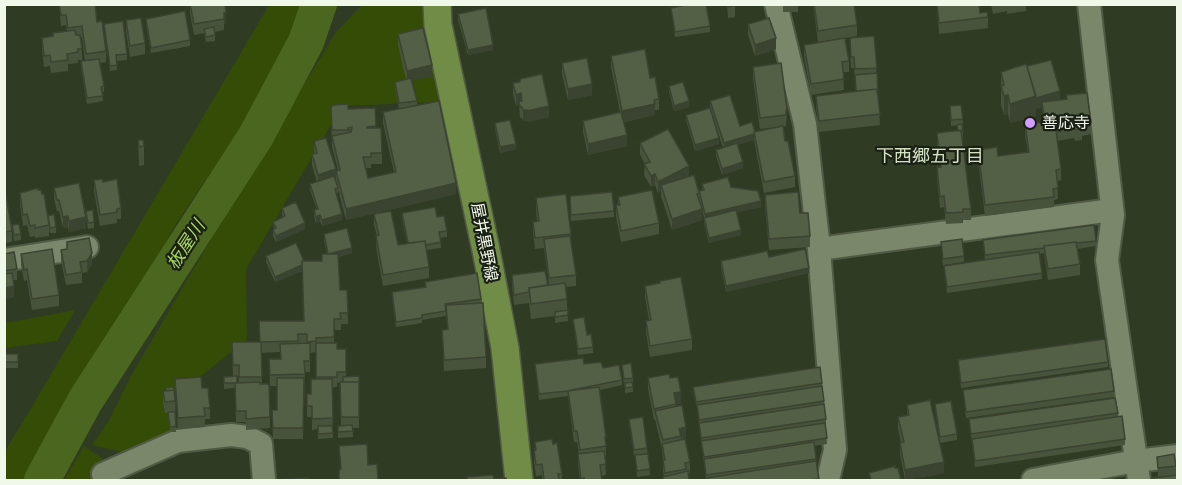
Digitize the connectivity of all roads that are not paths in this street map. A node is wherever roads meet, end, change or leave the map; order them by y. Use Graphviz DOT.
graph roads {
  1 [pos="437,4"];
  2 [pos="776,4"];
  3 [pos="1089,4"];
  4 [pos="1112,210"];
  5 [pos="87,247"];
  6 [pos="819,249"];
  7 [pos="4,260"];
  8 [pos="1178,456"];
  9 [pos="1138,471"];
  10 [pos="104,474"];
  11 [pos="264,480"];
  12 [pos="519,480"];
  13 [pos="828,480"];
  14 [pos="1033,480"];
  1 -- 12 [label="main road, 屋井黒野線"];
  2 -- 6 [label="street"];
  3 -- 4 [label="street"];
  4 -- 6 [label="street"];
  4 -- 9 [label="street"];
  5 -- 7 [label="street"];
  6 -- 13 [label="street"];
  8 -- 9 [label="street"];
  9 -- 14 [label="street"];
  10 -- 11 [label="street"];
}
